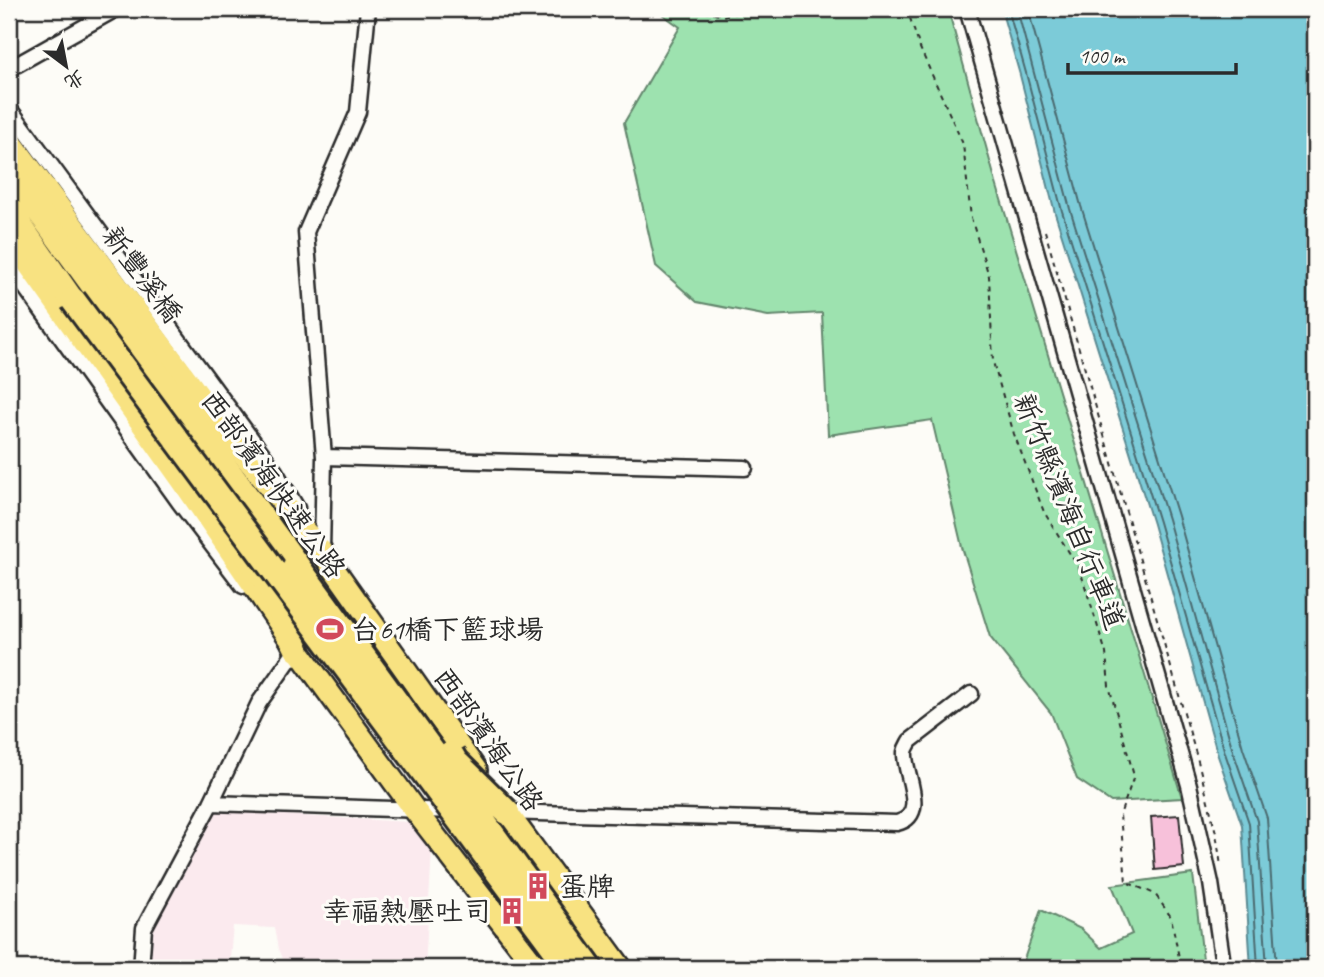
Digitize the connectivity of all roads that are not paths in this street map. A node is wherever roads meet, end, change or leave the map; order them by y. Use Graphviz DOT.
graph roads {
  1 [pos="116,9"];
  2 [pos="368,9"];
  3 [pos="967,9"];
  4 [pos="9,69"];
  5 [pos="9,108"];
  6 [pos="9,139"];
  7 [pos="9,170"];
  8 [pos="9,210"];
  9 [pos="9,237"];
  10 [pos="9,265"];
  11 [pos="73,300"];
  12 [pos="234,443"];
  13 [pos="324,457"];
  14 [pos="745,468"];
  15 [pos="322,552"];
  16 [pos="296,564"];
  17 [pos="297,649"];
  18 [pos="971,694"];
  19 [pos="211,803"];
  20 [pos="414,809"];
  21 [pos="507,812"];
  22 [pos="535,966"];
  23 [pos="141,968"];
  24 [pos="569,968"];
  25 [pos="590,968"];
  26 [pos="621,968"];
  27 [pos="1221,968"];
  1 -- 4 [label="street"];
  2 -- 13 [label="street"];
  3 -- 27 [label="street"];
  5 -- 15 [label="street"];
  6 -- 12 [label="main road, 新豐溪橋"];
  7 -- 16 [label="highway, 西部濱海快速公路"];
  8 -- 11 [label="highway, 西部濱海快速公路"];
  9 -- 17 [label="main road"];
  10 -- 17 [label="street"];
  11 -- 17 [label="highway, bridge"];
  11 -- 24 [label="highway, 西部濱海快速公路, bridge"];
  12 -- 15 [label="main road, 西部濱海公路"];
  13 -- 14 [label="street"];
  13 -- 15 [label="street"];
  15 -- 21 [label="main road, 西部濱海公路"];
  16 -- 21 [label="highway, bridge"];
  16 -- 25 [label="highway, 西部濱海快速公路, bridge"];
  17 -- 19 [label="street"];
  17 -- 20 [label="main road"];
  18 -- 21 [label="street"];
  19 -- 20 [label="street"];
  19 -- 23 [label="street"];
  20 -- 21 [label="street"];
  20 -- 22 [label="main road"];
  21 -- 26 [label="main road, 西部濱海公路"];
}
